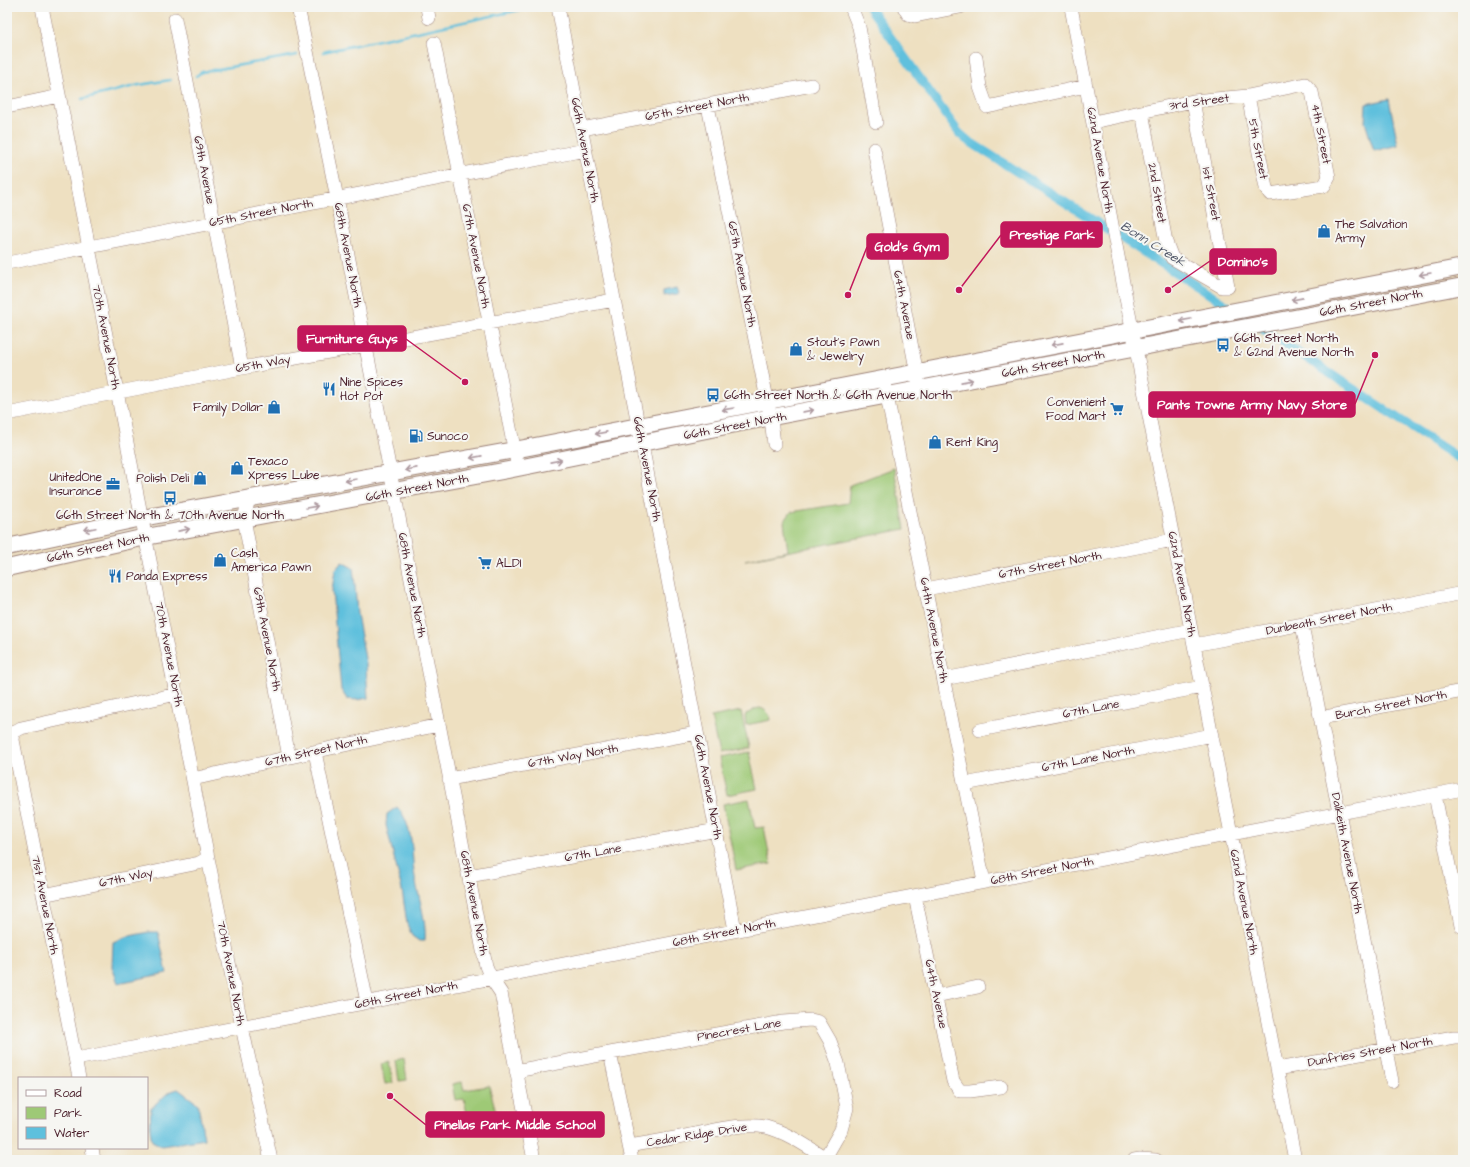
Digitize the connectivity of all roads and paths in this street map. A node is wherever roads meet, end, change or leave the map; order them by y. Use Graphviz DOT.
graph roads {
  1 [pos="42,7"];
  2 [pos="298,7"];
  3 [pos="851,7"];
  4 [pos="904,7"];
  5 [pos="960,7"];
  6 [pos="1071,7"];
  7 [pos="562,8"];
  8 [pos="176,19"];
  9 [pos="434,43"];
  10 [pos="976,58"];
  11 [pos="1305,84"];
  12 [pos="812,85"];
  13 [pos="1086,86"];
  14 [pos="59,96"];
  15 [pos="1248,96"];
  16 [pos="1193,101"];
  17 [pos="708,106"];
  18 [pos="7,107"];
  19 [pos="1142,112"];
  20 [pos="876,122"];
  21 [pos="1093,122"];
  22 [pos="582,129"];
  23 [pos="874,149"];
  24 [pos="585,150"];
  25 [pos="460,174"];
  26 [pos="1324,186"];
  27 [pos="337,198"];
  28 [pos="214,223"];
  29 [pos="89,247"];
  30 [pos="7,263"];
  31 [pos="1463,267"];
  32 [pos="1463,286"];
  33 [pos="1228,287"];
  34 [pos="614,300"];
  35 [pos="489,322"];
  36 [pos="1132,330"];
  37 [pos="365,346"];
  38 [pos="1136,348"];
  39 [pos="242,368"];
  40 [pos="916,372"];
  41 [pos="883,378"];
  42 [pos="920,390"];
  43 [pos="117,392"];
  44 [pos="887,396"];
  45 [pos="767,402"];
  46 [pos="7,414"];
  47 [pos="770,419"];
  48 [pos="638,425"];
  49 [pos="643,444"];
  50 [pos="774,444"];
  51 [pos="514,450"];
  52 [pos="518,468"];
  53 [pos="390,473"];
  54 [pos="394,492"];
  55 [pos="249,498"];
  56 [pos="142,518"];
  57 [pos="244,519"];
  58 [pos="146,537"];
  59 [pos="1173,540"];
  60 [pos="7,547"];
  61 [pos="7,568"];
  62 [pos="926,590"];
  63 [pos="1463,593"];
  64 [pos="1302,625"];
  65 [pos="1191,630"];
  66 [pos="1194,645"];
  67 [pos="944,679"];
  68 [pos="1202,687"];
  69 [pos="1463,691"];
  70 [pos="177,694"];
  71 [pos="1320,718"];
  72 [pos="439,725"];
  73 [pos="980,730"];
  74 [pos="697,733"];
  75 [pos="1212,735"];
  76 [pos="315,752"];
  77 [pos="289,757"];
  78 [pos="193,779"];
  79 [pos="449,779"];
  80 [pos="965,784"];
  81 [pos="1463,789"];
  82 [pos="1435,795"];
  83 [pos="1339,814"];
  84 [pos="717,830"];
  85 [pos="1231,834"];
  86 [pos="208,858"];
  87 [pos="468,876"];
  88 [pos="984,882"];
  89 [pos="43,896"];
  90 [pos="915,896"];
  91 [pos="1461,926"];
  92 [pos="735,930"];
  93 [pos="491,978"];
  94 [pos="978,987"];
  95 [pos="936,996"];
  96 [pos="367,1002"];
  97 [pos="242,1027"];
  98 [pos="1463,1037"];
  99 [pos="1386,1049"];
  100 [pos="610,1053"];
  101 [pos="76,1059"];
  102 [pos="1277,1069"];
  103 [pos="516,1071"];
  104 [pos="79,1077"];
  105 [pos="1392,1081"];
  106 [pos="1001,1088"];
  107 [pos="629,1146"];
  108 [pos="92,1149"];
  109 [pos="827,1159"];
  110 [pos="94,1160"];
  111 [pos="271,1160"];
  112 [pos="534,1160"];
  113 [pos="632,1160"];
  114 [pos="1134,1160"];
  115 [pos="1156,1160"];
  116 [pos="1295,1160"];
  1 -- 14 [label="street, 70th Avenue North"];
  2 -- 27 [label="street, 68th Avenue North"];
  3 -- 20 [label="street"];
  4 -- 5 [label="street"];
  6 -- 13 [label="street, 62nd Avenue North"];
  7 -- 22 [label="street, 66th Avenue North"];
  8 -- 28 [label="street, 69th Avenue"];
  9 -- 25 [label="street, 67th Avenue North"];
  10 -- 13 [label="street"];
  11 -- 15 [label="street, 3rd Street"];
  11 -- 26 [label="street, 4th Street"];
  12 -- 17 [label="street, 65th Street North"];
  13 -- 21 [label="street, 62nd Avenue North"];
  14 -- 18 [label="street"];
  14 -- 29 [label="street, 70th Avenue North"];
  15 -- 16 [label="street, 3rd Street"];
  15 -- 26 [label="street, 5th Street"];
  16 -- 19 [label="street, 3rd Street"];
  16 -- 33 [label="street, 1st Street"];
  17 -- 22 [label="street, 65th Street North"];
  17 -- 45 [label="street, 65th Avenue North"];
  19 -- 21 [label="street, 3rd Street"];
  19 -- 33 [label="street, 2nd Street"];
  21 -- 36 [label="street, 62nd Avenue North"];
  22 -- 24 [label="street, 66th Avenue North"];
  23 -- 40 [label="street, 64th Avenue"];
  24 -- 25 [label="street, 65th Street North"];
  24 -- 34 [label="street, 66th Avenue North"];
  25 -- 27 [label="street, 65th Street North"];
  25 -- 35 [label="street, 67th Avenue North"];
  27 -- 28 [label="street, 65th Street North"];
  27 -- 37 [label="street, 68th Avenue North"];
  28 -- 29 [label="street, 65th Street North"];
  28 -- 39 [label="street, 69th Avenue"];
  29 -- 30 [label="street, 65th Street North"];
  29 -- 43 [label="street, 70th Avenue North"];
  31 -- 36 [label="main road, 66th Street North, one-way"];
  32 -- 38 [label="main road, 66th Street North"];
  34 -- 35 [label="street, 65th Way"];
  34 -- 48 [label="street, 66th Avenue North"];
  35 -- 37 [label="street, 65th Way"];
  35 -- 51 [label="street, 67th Avenue North"];
  36 -- 38 [label="street, 62nd Avenue North"];
  36 -- 40 [label="main road, 66th Street North, one-way"];
  37 -- 39 [label="street, 65th Way"];
  37 -- 53 [label="street, 68th Avenue North"];
  42 -- 38 [label="main road, 66th Street North, one-way"];
  38 -- 59 [label="street, 62nd Avenue North"];
  39 -- 43 [label="street, 65th Way"];
  40 -- 41 [label="main road, 66th Street North"];
  40 -- 42 [label="street, 64th Avenue"];
  41 -- 44 [label="street, 64th Avenue North"];
  41 -- 45 [label="main road, 66th Street North"];
  42 -- 44 [label="main road, 66th Street North"];
  43 -- 46 [label="street, 65th Way"];
  43 -- 56 [label="street, 70th Avenue North"];
  47 -- 44 [label="main road, 66th Street North, one-way"];
  44 -- 62 [label="street, 64th Avenue North"];
  45 -- 47 [label="street, 65th Avenue North"];
  45 -- 48 [label="main road, 66th Street North, one-way"];
  47 -- 49 [label="main road, 66th Street North"];
  47 -- 50 [label="street, 65th Avenue North"];
  48 -- 49 [label="street, 66th Avenue North"];
  48 -- 51 [label="main road, 66th Street North, one-way"];
  52 -- 49 [label="main road, 66th Street North, one-way"];
  49 -- 74 [label="street, 66th Avenue North"];
  51 -- 52 [label="street, 67th Avenue North"];
  51 -- 53 [label="main road, 66th Street North, one-way"];
  52 -- 54 [label="main road, 66th Street North"];
  53 -- 54 [label="street, 68th Avenue North"];
  53 -- 55 [label="main road, 66th Street North, one-way"];
  57 -- 54 [label="main road, 66th Street North, one-way"];
  54 -- 72 [label="street, 68th Avenue North"];
  55 -- 56 [label="main road, 66th Street North"];
  55 -- 57 [label="street, 69th Avenue North"];
  56 -- 58 [label="street, 70th Avenue North"];
  56 -- 60 [label="main road, 66th Street North, one-way"];
  58 -- 57 [label="main road, 66th Street North, one-way"];
  57 -- 77 [label="street, 69th Avenue North"];
  58 -- 61 [label="main road, 66th Street North"];
  58 -- 70 [label="street, 70th Avenue North"];
  59 -- 62 [label="street, 67th Street North"];
  59 -- 65 [label="street, 62nd Avenue North"];
  62 -- 67 [label="street, 64th Avenue North"];
  63 -- 64 [label="street, Dunbeath Street North"];
  64 -- 66 [label="street, Dunbeath Street North"];
  64 -- 71 [label="street, Dalkeith Avenue North"];
  65 -- 66 [label="street, 62nd Avenue North"];
  65 -- 67 [label="street"];
  66 -- 68 [label="street, 62nd Avenue North"];
  67 -- 80 [label="street, 64th Avenue North"];
  68 -- 73 [label="street, 67th Lane"];
  68 -- 75 [label="street, 62nd Avenue North"];
  69 -- 71 [label="street, Burch Street North"];
  70 -- 78 [label="street, 70th Avenue North"];
  70 -- 89 [label="street, 71st Avenue North"];
  71 -- 83 [label="street, Dalkeith Avenue North"];
  72 -- 76 [label="street, 67th Street North"];
  72 -- 79 [label="street, 68th Avenue North"];
  74 -- 79 [label="street, 67th Way North"];
  74 -- 84 [label="street, 66th Avenue North"];
  75 -- 80 [label="street, 67th Lane North"];
  75 -- 85 [label="street, 62nd Avenue North"];
  76 -- 77 [label="street, 67th Street North"];
  76 -- 96 [label="street"];
  77 -- 78 [label="street, 67th Street North"];
  78 -- 86 [label="street, 70th Avenue North"];
  79 -- 87 [label="street, 68th Avenue North"];
  80 -- 88 [label="street, 64th Avenue North"];
  81 -- 82 [label="street, 68th Street North"];
  82 -- 83 [label="street, 68th Street North"];
  82 -- 91 [label="street"];
  83 -- 85 [label="street, 68th Street North"];
  83 -- 99 [label="street, Dalkeith Avenue North"];
  84 -- 87 [label="street, 67th Lane"];
  84 -- 92 [label="street, 66th Avenue North"];
  85 -- 88 [label="street, 68th Street North"];
  85 -- 102 [label="street, 62nd Avenue North"];
  86 -- 89 [label="street, 67th Way"];
  86 -- 97 [label="street, 70th Avenue North"];
  87 -- 93 [label="street, 68th Avenue North"];
  88 -- 90 [label="street, 68th Street North"];
  89 -- 101 [label="street, 71st Avenue North"];
  90 -- 92 [label="street, 68th Street North"];
  90 -- 95 [label="street, 64th Avenue"];
  92 -- 93 [label="street, 68th Street North"];
  93 -- 96 [label="street, 68th Street North"];
  93 -- 103 [label="street, 68th Avenue North"];
  94 -- 95 [label="street"];
  95 -- 106 [label="street, 64th Avenue"];
  96 -- 97 [label="street, 68th Street North"];
  97 -- 101 [label="street, 68th Street North"];
  97 -- 111 [label="street, 70th Avenue North"];
  98 -- 99 [label="street, Dunfries Street North"];
  99 -- 102 [label="street, Dunfries Street North"];
  99 -- 105 [label="street, Dalkeith Avenue North"];
  100 -- 103 [label="street, Pinecrest Lane"];
  100 -- 107 [label="street"];
  100 -- 109 [label="street, Pinecrest Lane"];
  101 -- 104 [label="street, 71st Avenue North"];
  102 -- 116 [label="street, 62nd Avenue North"];
  103 -- 112 [label="street, 68th Avenue North"];
  107 -- 109 [label="street, Cedar Ridge Drive"];
  107 -- 113 [label="street"];
  108 -- 110 [label="street"];
  114 -- 115 [label="street"];
}
